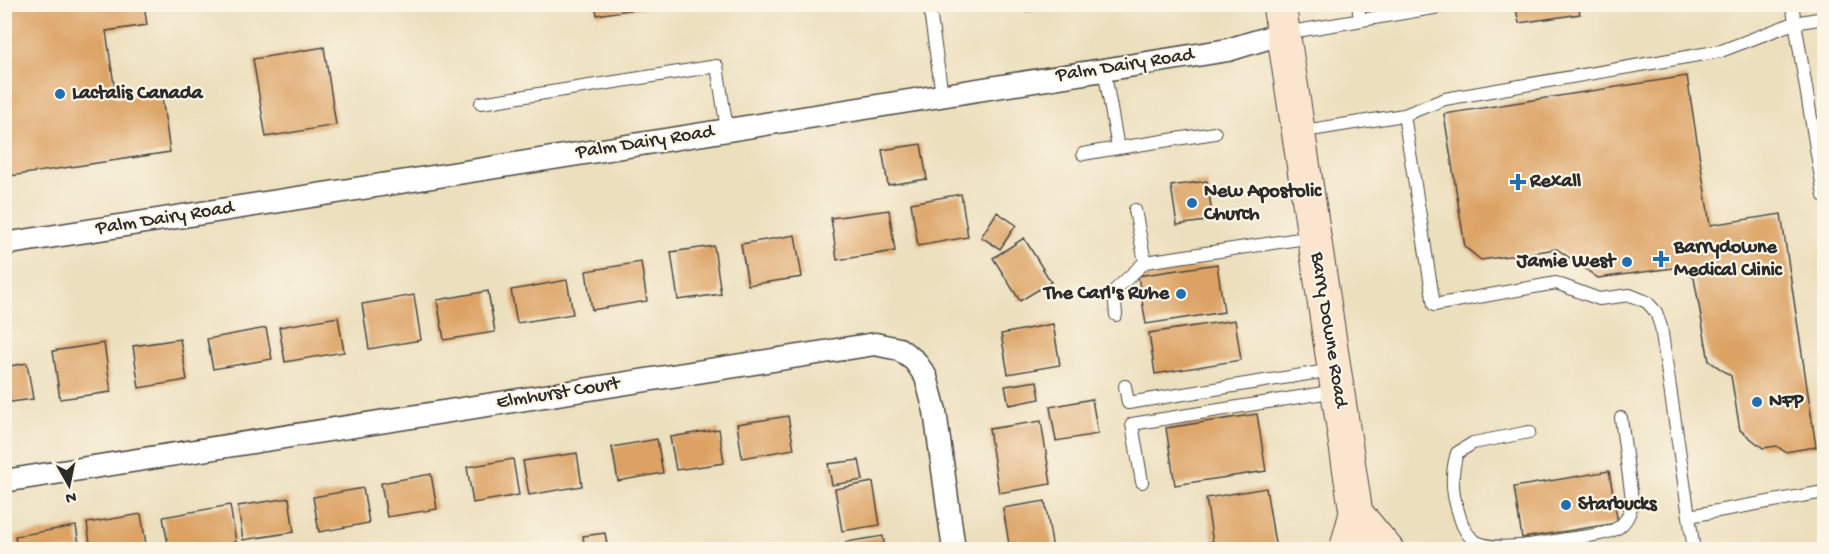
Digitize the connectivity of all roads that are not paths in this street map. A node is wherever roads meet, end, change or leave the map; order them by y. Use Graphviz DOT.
graph roads {
  1 [pos="929,4"];
  2 [pos="1358,4"];
  3 [pos="1457,4"];
  4 [pos="1792,4"];
  5 [pos="1824,18"];
  6 [pos="1282,19"];
  7 [pos="1360,20"];
  8 [pos="1794,23"];
  9 [pos="1104,69"];
  10 [pos="942,94"];
  11 [pos="480,103"];
  12 [pos="1404,115"];
  13 [pos="727,129"];
  14 [pos="1298,132"];
  15 [pos="1215,133"];
  16 [pos="1118,148"];
  17 [pos="1083,154"];
  18 [pos="1824,196"];
  19 [pos="1135,210"];
  20 [pos="1314,237"];
  21 [pos="4,244"];
  22 [pos="1145,262"];
  23 [pos="1116,315"];
  24 [pos="1336,380"];
  25 [pos="1125,386"];
  26 [pos="1621,418"];
  27 [pos="1529,432"];
  28 [pos="4,481"];
  29 [pos="1142,482"];
  30 [pos="1824,492"];
  31 [pos="1356,513"];
  32 [pos="1689,516"];
  33 [pos="954,549"];
  34 [pos="1346,549"];
  35 [pos="1387,549"];
  36 [pos="1694,549"];
  1 -- 10 [label="lane"];
  2 -- 7 [label="lane"];
  3 -- 7 [label="lane"];
  4 -- 8 [label="lane"];
  5 -- 8 [label="lane"];
  6 -- 7 [label="lane"];
  6 -- 9 [label="street, Palm Dairy Road"];
  6 -- 14 [label="main road, Barry Downe Road"];
  8 -- 12 [label="lane"];
  8 -- 18 [label="lane"];
  9 -- 10 [label="street, Palm Dairy Road"];
  9 -- 16 [label="lane"];
  10 -- 13 [label="street, Palm Dairy Road"];
  11 -- 13 [label="lane"];
  12 -- 14 [label="lane"];
  12 -- 32 [label="lane"];
  13 -- 21 [label="street, Palm Dairy Road"];
  14 -- 20 [label="main road, Barry Downe Road"];
  15 -- 16 [label="lane"];
  16 -- 17 [label="lane"];
  19 -- 22 [label="lane"];
  20 -- 22 [label="lane"];
  20 -- 24 [label="main road, Barry Downe Road"];
  22 -- 23 [label="lane"];
  24 -- 25 [label="lane"];
  24 -- 29 [label="lane"];
  24 -- 31 [label="main road, Barry Downe Road"];
  26 -- 27 [label="lane"];
  28 -- 33 [label="street, Elmhurst Court"];
  30 -- 32 [label="lane"];
  31 -- 34 [label="main road, Barry Downe Road"];
  31 -- 35 [label="main road"];
  32 -- 36 [label="lane"];
}
